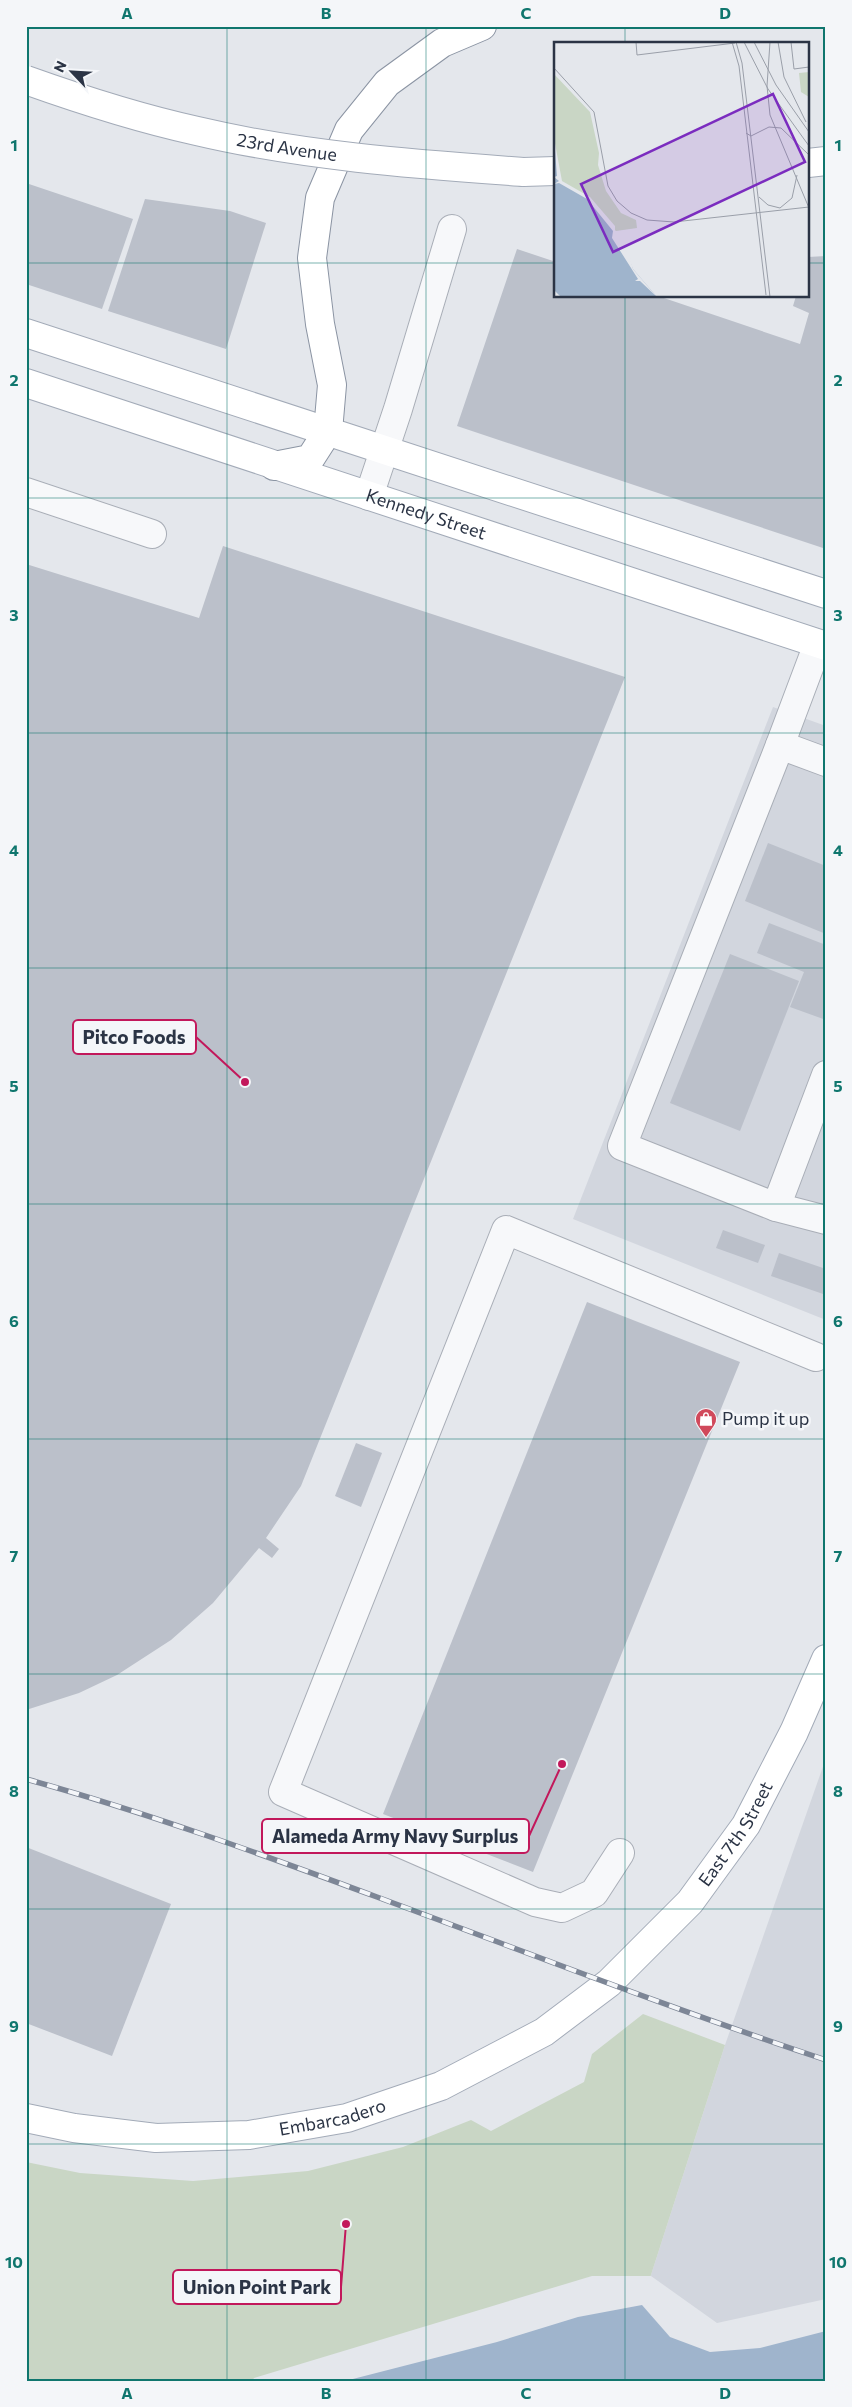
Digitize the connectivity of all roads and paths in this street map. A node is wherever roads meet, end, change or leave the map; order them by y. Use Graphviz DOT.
graph roads {
  1 [pos="482,26"];
  2 [pos="26,80"];
  3 [pos="826,161"];
  4 [pos="810,163"];
  5 [pos="554,171"];
  6 [pos="452,229"];
  7 [pos="26,333"];
  8 [pos="26,383"];
  9 [pos="328,431"];
  10 [pos="384,449"];
  11 [pos="274,466"];
  12 [pos="26,492"];
  13 [pos="369,496"];
  14 [pos="152,534"];
  15 [pos="826,594"];
  16 [pos="822,645"];
  17 [pos="780,745"];
  18 [pos="826,762"];
  19 [pos="826,1075"];
  20 [pos="776,1207"];
  21 [pos="826,1220"];
  22 [pos="816,1357"];
  23 [pos="826,1659"];
  24 [pos="620,1853"];
  25 [pos="609,1983"];
  26 [pos="26,2118"];
  1 -- 9 [label="main road"];
  2 -- 5 [label="main road, 23rd Avenue, bridge"];
  3 -- 4 [label="main road"];
  6 -- 10 [label="lane"];
  7 -- 9 [label="main road"];
  8 -- 11 [label="main road, Kennedy Street"];
  9 -- 10 [label="main road"];
  9 -- 11 [label="main road"];
  10 -- 13 [label="lane"];
  10 -- 15 [label="main road"];
  11 -- 13 [label="main road, Kennedy Street"];
  12 -- 14 [label="lane"];
  13 -- 16 [label="main road, Kennedy Street"];
  16 -- 17 [label="lane"];
  17 -- 18 [label="lane"];
  17 -- 20 [label="lane"];
  19 -- 20 [label="lane"];
  20 -- 21 [label="lane"];
  22 -- 24 [label="lane"];
  23 -- 25 [label="main road, East 7th Street"];
  25 -- 26 [label="main road, Embarcadero"];
}
